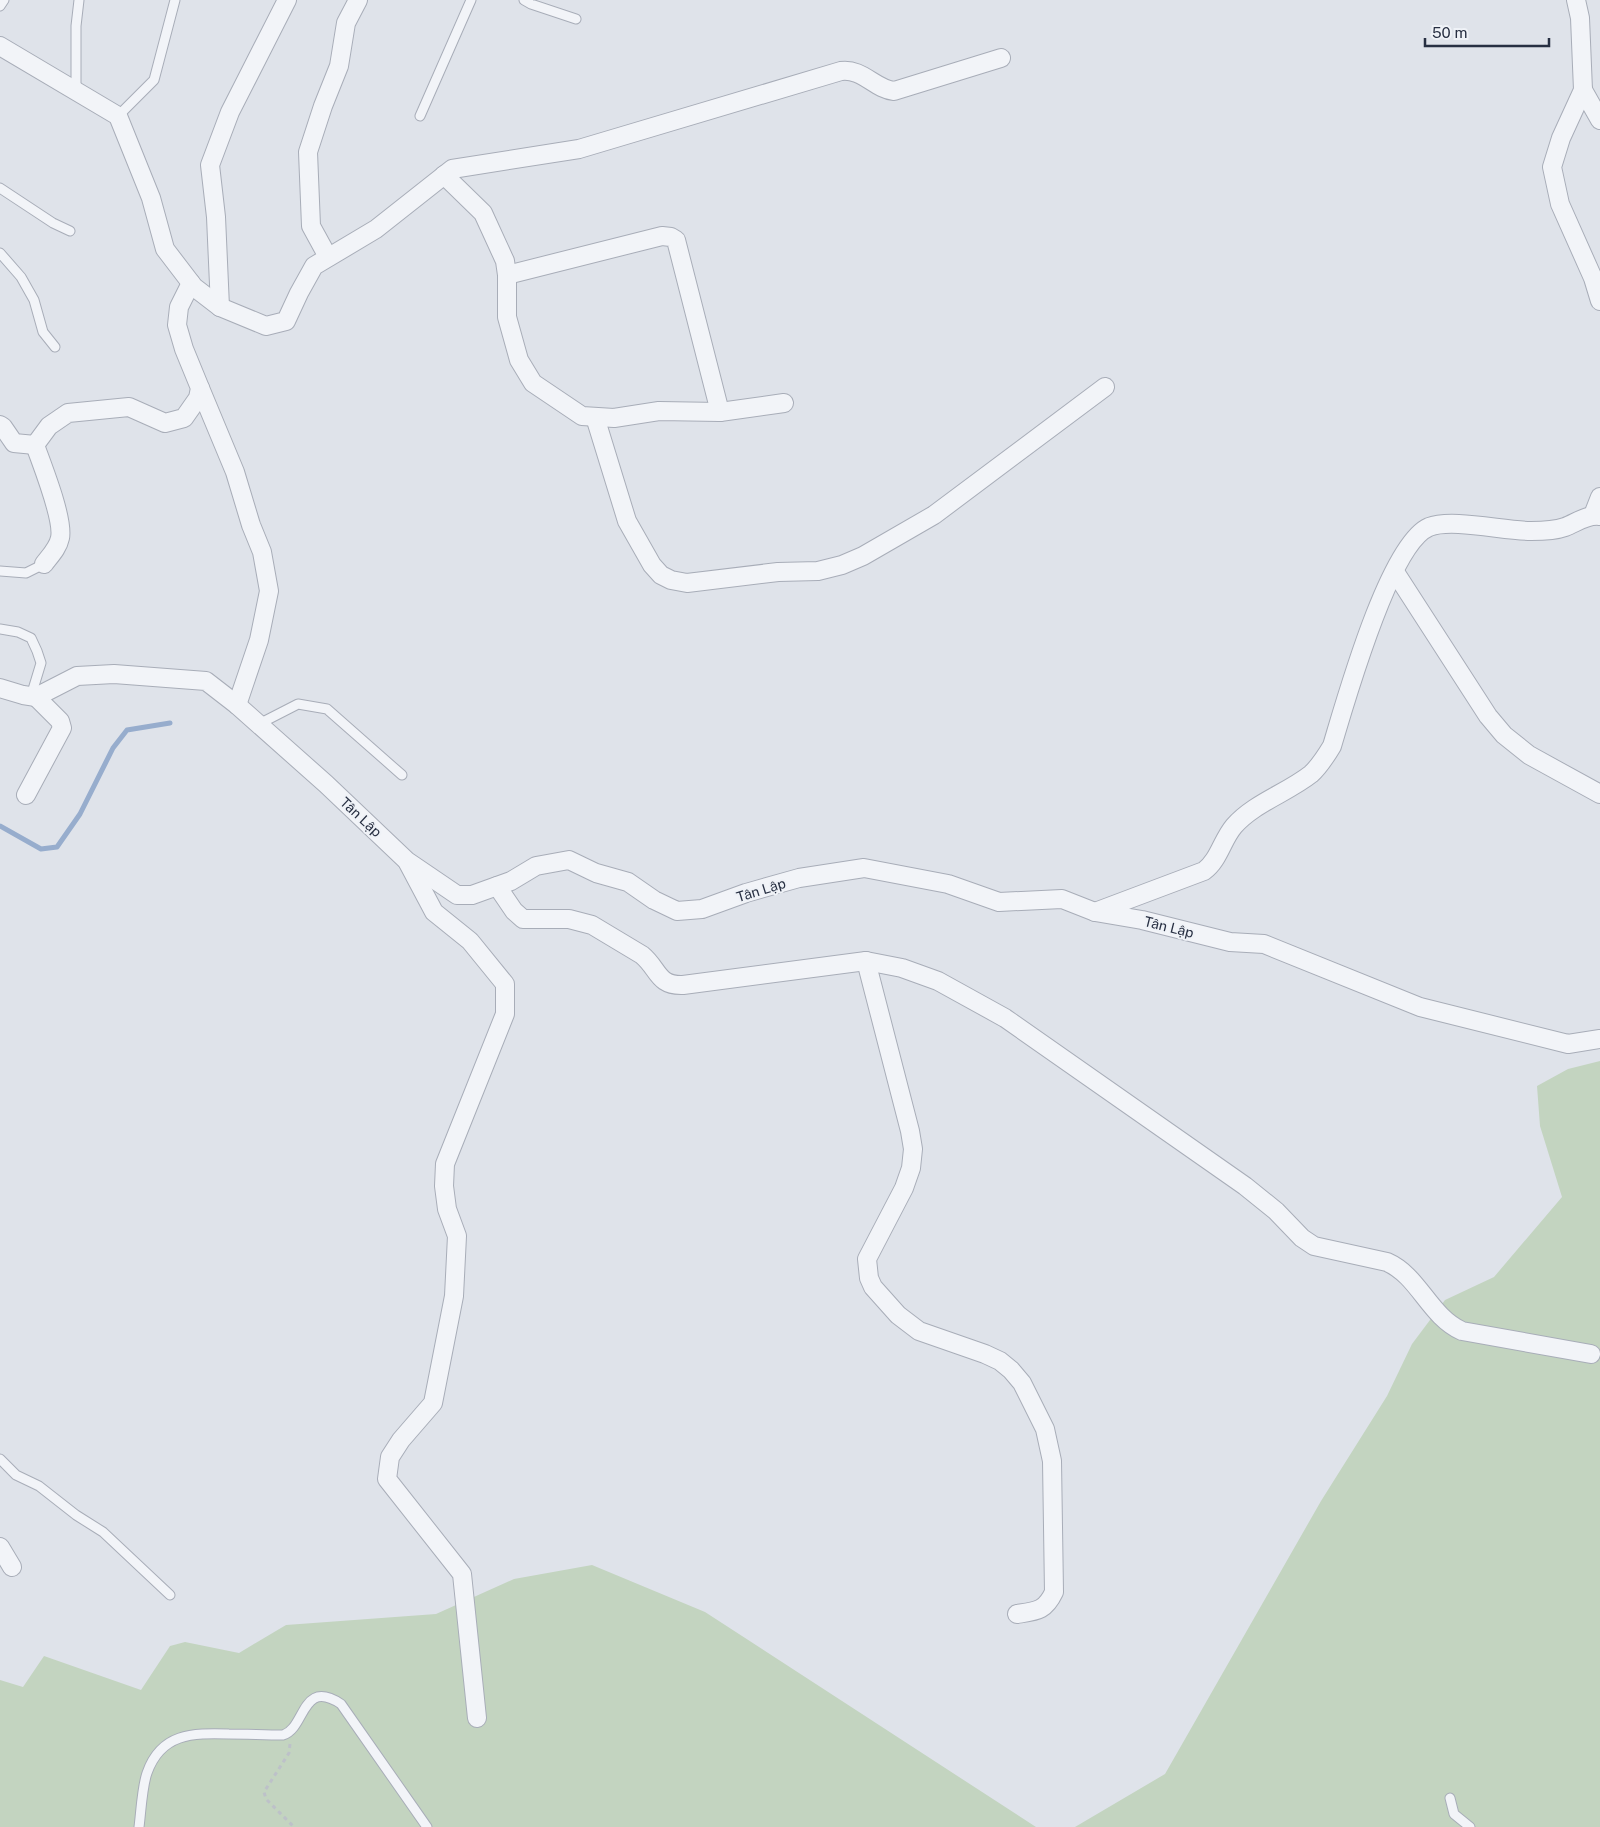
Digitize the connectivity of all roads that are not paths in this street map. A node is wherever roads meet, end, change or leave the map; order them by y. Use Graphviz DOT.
graph roads {
  1 [pos="4,0"];
  2 [pos="79,0"];
  3 [pos="175,0"];
  4 [pos="287,0"];
  5 [pos="358,0"];
  6 [pos="470,0"];
  7 [pos="524,0"];
  8 [pos="1576,0"];
  9 [pos="0,6"];
  10 [pos="576,19"];
  11 [pos="0,46"];
  12 [pos="1001,58"];
  13 [pos="76,89"];
  14 [pos="1582,90"];
  15 [pos="118,116"];
  16 [pos="420,116"];
  17 [pos="1600,120"];
  18 [pos="444,175"];
  19 [pos="0,188"];
  20 [pos="70,231"];
  21 [pos="0,253"];
  22 [pos="328,257"];
  23 [pos="507,275"];
  24 [pos="191,283"];
  25 [pos="1600,301"];
  26 [pos="220,307"];
  27 [pos="55,347"];
  28 [pos="1105,387"];
  29 [pos="200,388"];
  30 [pos="784,403"];
  31 [pos="720,412"];
  32 [pos="595,417"];
  33 [pos="0,425"];
  34 [pos="36,445"];
  35 [pos="1600,497"];
  36 [pos="1596,515"];
  37 [pos="44,564"];
  38 [pos="0,571"];
  39 [pos="1394,572"];
  40 [pos="0,629"];
  41 [pos="0,688"];
  42 [pos="33,697"];
  43 [pos="237,705"];
  44 [pos="259,724"];
  45 [pos="402,775"];
  46 [pos="1600,794"];
  47 [pos="26,795"];
  48 [pos="407,861"];
  49 [pos="497,886"];
  50 [pos="1095,912"];
  51 [pos="866,961"];
  52 [pos="1600,1040"];
  53 [pos="1591,1354"];
  54 [pos="0,1459"];
  55 [pos="0,1547"];
  56 [pos="12,1567"];
  57 [pos="170,1594"];
  58 [pos="1017,1614"];
  59 [pos="477,1718"];
  60 [pos="1450,1798"];
  61 [pos="139,1827"];
  62 [pos="427,1827"];
  63 [pos="1470,1827"];
  1 -- 9 [label="lane"];
  2 -- 13 [label="lane"];
  3 -- 15 [label="lane"];
  4 -- 26 [label="street"];
  5 -- 22 [label="street"];
  6 -- 16 [label="lane"];
  7 -- 10 [label="lane"];
  8 -- 14 [label="street"];
  11 -- 13 [label="street"];
  12 -- 18 [label="street"];
  13 -- 15 [label="street"];
  14 -- 17 [label="street"];
  14 -- 25 [label="street"];
  15 -- 24 [label="street"];
  18 -- 22 [label="street"];
  18 -- 23 [label="street"];
  19 -- 20 [label="lane"];
  21 -- 27 [label="lane"];
  22 -- 26 [label="street"];
  23 -- 31 [label="street"];
  23 -- 32 [label="street"];
  24 -- 26 [label="street"];
  24 -- 29 [label="street"];
  28 -- 32 [label="street"];
  29 -- 34 [label="street"];
  29 -- 43 [label="street"];
  30 -- 31 [label="street"];
  31 -- 32 [label="street"];
  33 -- 34 [label="street"];
  34 -- 37 [label="street"];
  35 -- 36 [label="street"];
  36 -- 39 [label="street"];
  37 -- 38 [label="lane"];
  39 -- 46 [label="street"];
  39 -- 50 [label="street"];
  40 -- 42 [label="lane"];
  41 -- 42 [label="street"];
  42 -- 43 [label="street, Tân Lập"];
  42 -- 47 [label="street"];
  43 -- 44 [label="street, Tân Lập"];
  44 -- 45 [label="lane"];
  44 -- 48 [label="street, Tân Lập"];
  48 -- 49 [label="street, Tân Lập"];
  48 -- 59 [label="street"];
  49 -- 50 [label="street, Tân Lập"];
  49 -- 51 [label="street"];
  50 -- 52 [label="street, Tân Lập"];
  51 -- 53 [label="street"];
  51 -- 58 [label="street"];
  54 -- 57 [label="lane"];
  55 -- 56 [label="street"];
  60 -- 63 [label="lane"];
  61 -- 62 [label="lane"];
}
